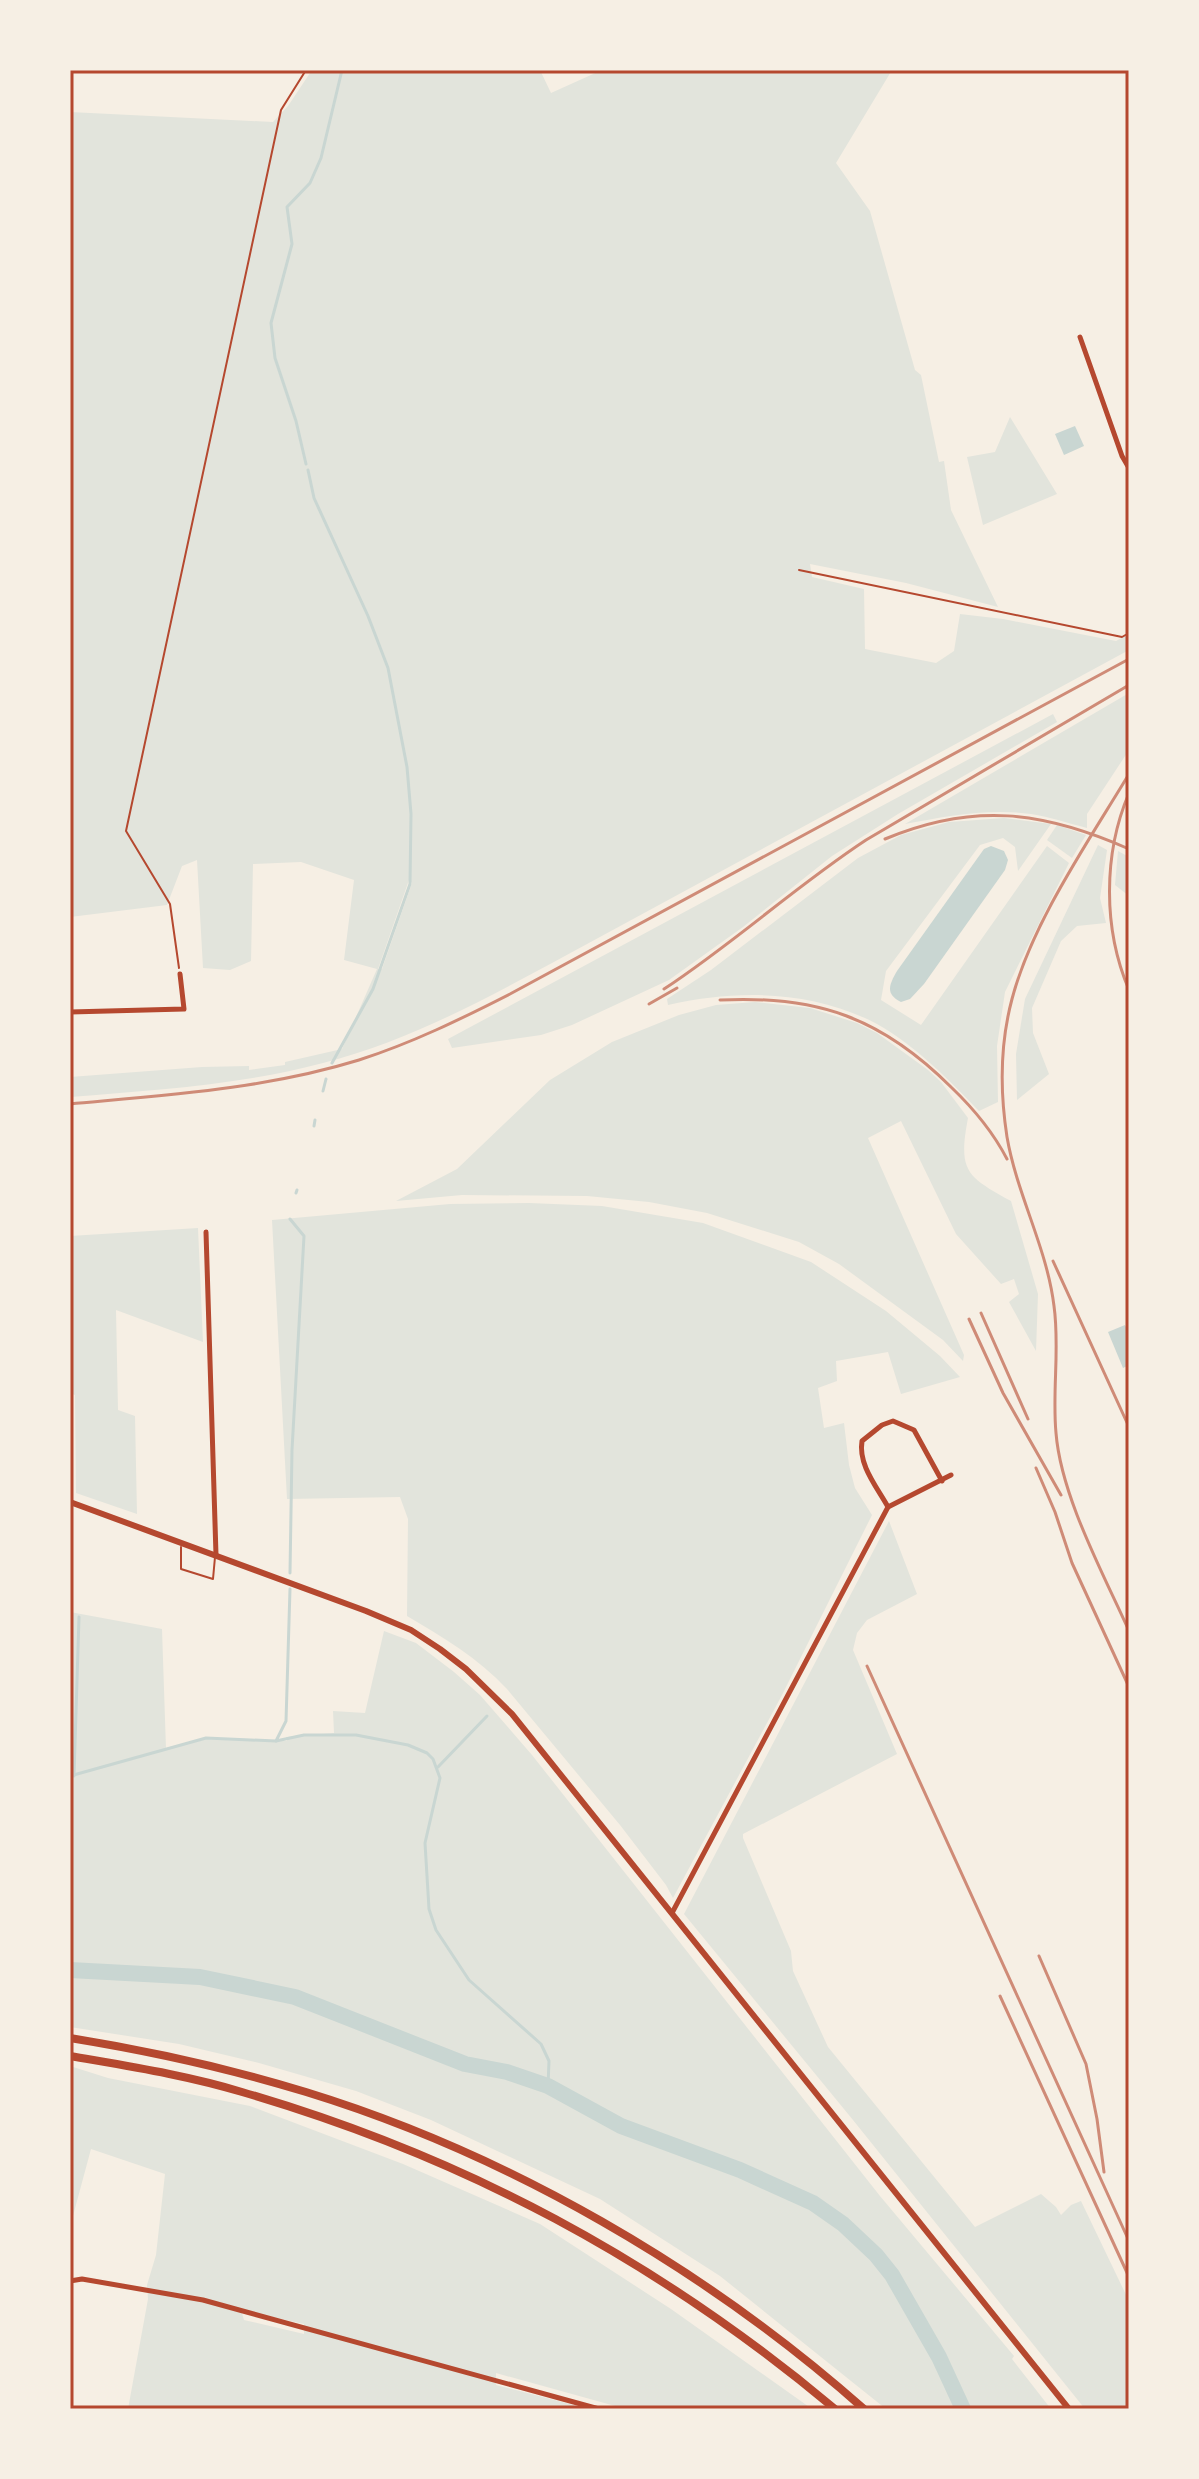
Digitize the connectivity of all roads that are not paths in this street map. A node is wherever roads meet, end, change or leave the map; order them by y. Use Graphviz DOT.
graph roads {
  1 [pos="1080,337"];
  2 [pos="1129,468"];
  3 [pos="180,974"];
  4 [pos="70,1012"];
  5 [pos="206,1232"];
  6 [pos="951,1475"];
  7 [pos="942,1481"];
  8 [pos="70,1502"];
  9 [pos="888,1507"];
  10 [pos="180,1541"];
  11 [pos="216,1555"];
  12 [pos="672,1913"];
  13 [pos="70,2038"];
  14 [pos="70,2056"];
  15 [pos="70,2281"];
  16 [pos="599,2409"];
  17 [pos="835,2409"];
  18 [pos="864,2409"];
  19 [pos="1069,2409"];
  1 -- 2 [label="street"];
  3 -- 4 [label="street"];
  5 -- 11 [label="street"];
  6 -- 7 [label="street"];
  7 -- 9 [label="street"];
  7 -- 9 [label="street"];
  8 -- 10 [label="street"];
  9 -- 12 [label="street"];
  10 -- 11 [label="street"];
  10 -- 11 [label="lane"];
  11 -- 12 [label="street"];
  12 -- 19 [label="street"];
  13 -- 18 [label="highway"];
  14 -- 17 [label="highway"];
  15 -- 16 [label="street"];
}
